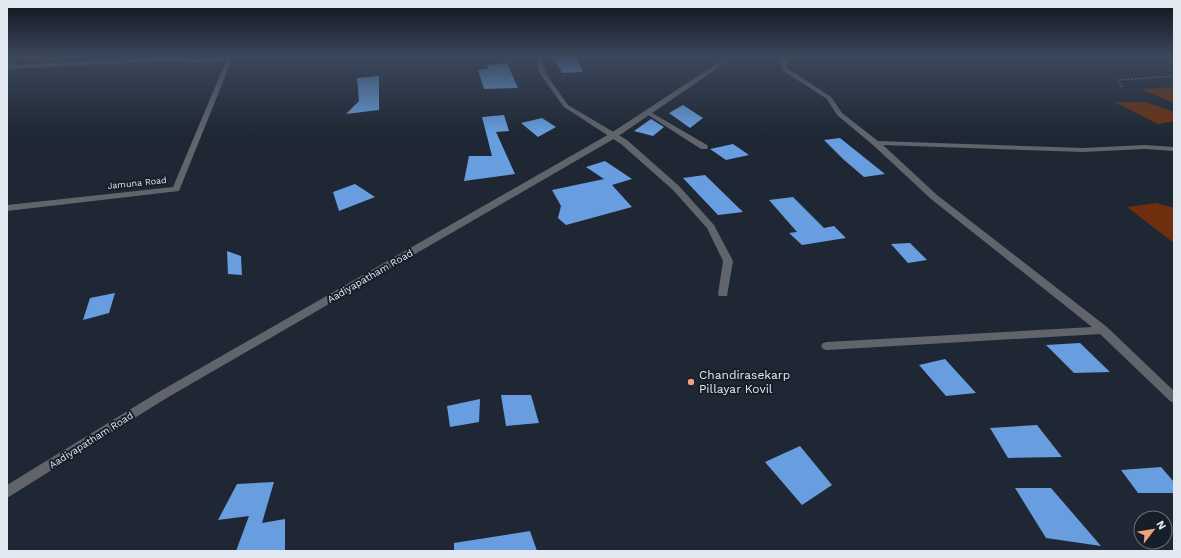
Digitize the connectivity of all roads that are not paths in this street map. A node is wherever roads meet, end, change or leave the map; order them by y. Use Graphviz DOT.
graph roads {
  1 [pos="219,83"];
  2 [pos="549,83"];
  3 [pos="692,83"];
  4 [pos="806,83"];
  5 [pos="647,112"];
  6 [pos="614,135"];
  7 [pos="876,143"];
  8 [pos="704,147"];
  9 [pos="1174,149"];
  10 [pos="7,208"];
  11 [pos="723,294"];
  12 [pos="1103,330"];
  13 [pos="827,346"];
  14 [pos="1174,398"];
  15 [pos="24,481"];
  16 [pos="7,485"];
  17 [pos="7,492"];
  1 -- 10 [label="street, Jamuna Road"];
  2 -- 6 [label="street"];
  3 -- 5 [label="street, Aadiyapatham Road"];
  4 -- 7 [label="street"];
  5 -- 6 [label="street, Aadiyapatham Road"];
  5 -- 8 [label="street"];
  6 -- 11 [label="street"];
  6 -- 15 [label="street, Aadiyapatham Road"];
  7 -- 9 [label="street"];
  7 -- 12 [label="street"];
  12 -- 13 [label="street"];
  12 -- 14 [label="street"];
  15 -- 16 [label="street"];
  15 -- 17 [label="street, Aadiyapatham Road"];
}
